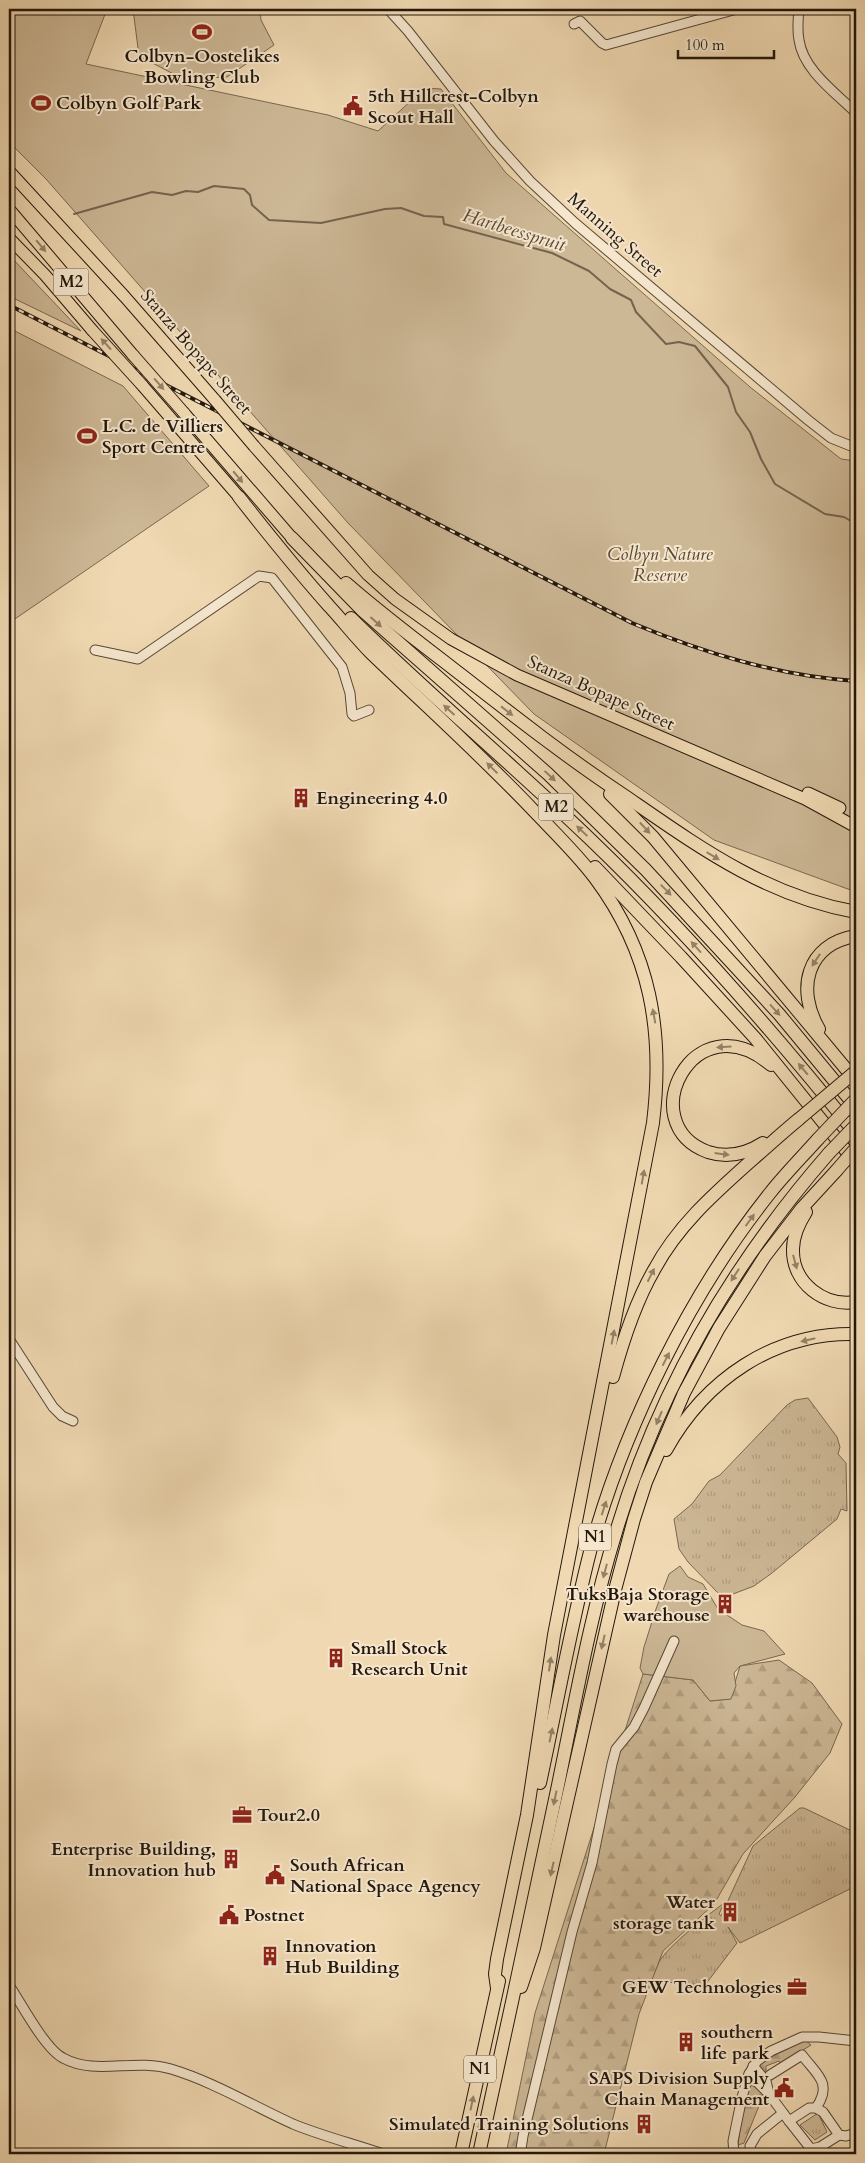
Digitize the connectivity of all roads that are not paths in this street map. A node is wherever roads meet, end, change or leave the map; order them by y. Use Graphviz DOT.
graph roads {
  1 [pos="388,9"];
  2 [pos="737,9"];
  3 [pos="799,9"];
  4 [pos="574,24"];
  5 [pos="856,112"];
  6 [pos="9,171"];
  7 [pos="9,209"];
  8 [pos="9,238"];
  9 [pos="856,448"];
  10 [pos="239,497"];
  11 [pos="292,538"];
  12 [pos="353,558"];
  13 [pos="95,650"];
  14 [pos="369,710"];
  15 [pos="557,749"];
  16 [pos="514,789"];
  17 [pos="856,818"];
  18 [pos="856,827"];
  19 [pos="856,912"];
  20 [pos="856,936"];
  21 [pos="854,1076"];
  22 [pos="856,1099"];
  23 [pos="856,1106"];
  24 [pos="817,1114"];
  25 [pos="797,1120"];
  26 [pos="856,1125"];
  27 [pos="856,1134"];
  28 [pos="854,1157"];
  29 [pos="835,1172"];
  30 [pos="856,1302"];
  31 [pos="856,1334"];
  32 [pos="9,1339"];
  33 [pos="73,1421"];
  34 [pos="583,1488"];
  35 [pos="632,1527"];
  36 [pos="674,1641"];
  37 [pos="9,1985"];
  38 [pos="497,1988"];
  39 [pos="512,2001"];
  40 [pos="856,2041"];
  41 [pos="751,2070"];
  42 [pos="770,2075"];
  43 [pos="816,2108"];
  44 [pos="783,2113"];
  45 [pos="790,2121"];
  46 [pos="856,2133"];
  47 [pos="839,2135"];
  48 [pos="383,2154"];
  49 [pos="461,2154"];
  50 [pos="478,2154"];
  51 [pos="523,2154"];
  52 [pos="734,2154"];
  53 [pos="752,2154"];
  1 -- 9 [label="street, Manning Street"];
  2 -- 4 [label="street"];
  3 -- 5 [label="street"];
  6 -- 12 [label="main road, Stanza Bopape Street, bridge"];
  7 -- 11 [label="main road, M2, one-way, bridge"];
  10 -- 8 [label="main road, M2, one-way, bridge"];
  16 -- 10 [label="highway, one-way"];
  27 -- 10 [label="highway, M2, one-way"];
  11 -- 15 [label="highway, one-way"];
  11 -- 23 [label="highway, M2, one-way"];
  12 -- 17 [label="main road, Stanza Bopape Street"];
  12 -- 18 [label="main road, Stanza Bopape Street"];
  13 -- 14 [label="street"];
  15 -- 19 [label="highway, one-way"];
  15 -- 21 [label="highway, one-way"];
  16 -- 24 [label="highway"];
  34 -- 16 [label="highway, one-way"];
  20 -- 21 [label="highway, one-way"];
  21 -- 25 [label="highway, bridge"];
  38 -- 22 [label="highway, N1, one-way, bridge"];
  24 -- 25 [label="highway, one-way"];
  24 -- 28 [label="highway"];
  34 -- 25 [label="highway, one-way"];
  26 -- 39 [label="highway, N1, one-way, bridge"];
  28 -- 29 [label="highway, bridge"];
  29 -- 30 [label="highway, one-way"];
  29 -- 35 [label="highway"];
  31 -- 35 [label="highway, one-way"];
  32 -- 33 [label="street"];
  38 -- 34 [label="highway, one-way"];
  35 -- 39 [label="highway, one-way"];
  36 -- 51 [label="street"];
  37 -- 48 [label="street"];
  49 -- 38 [label="highway, N1, one-way"];
  39 -- 50 [label="highway, N1"];
  40 -- 41 [label="street"];
  41 -- 44 [label="street"];
  41 -- 52 [label="street"];
  42 -- 43 [label="street"];
  43 -- 45 [label="street"];
  43 -- 47 [label="street"];
  44 -- 45 [label="street"];
  44 -- 53 [label="street"];
  45 -- 47 [label="street"];
  46 -- 47 [label="street"];
}
